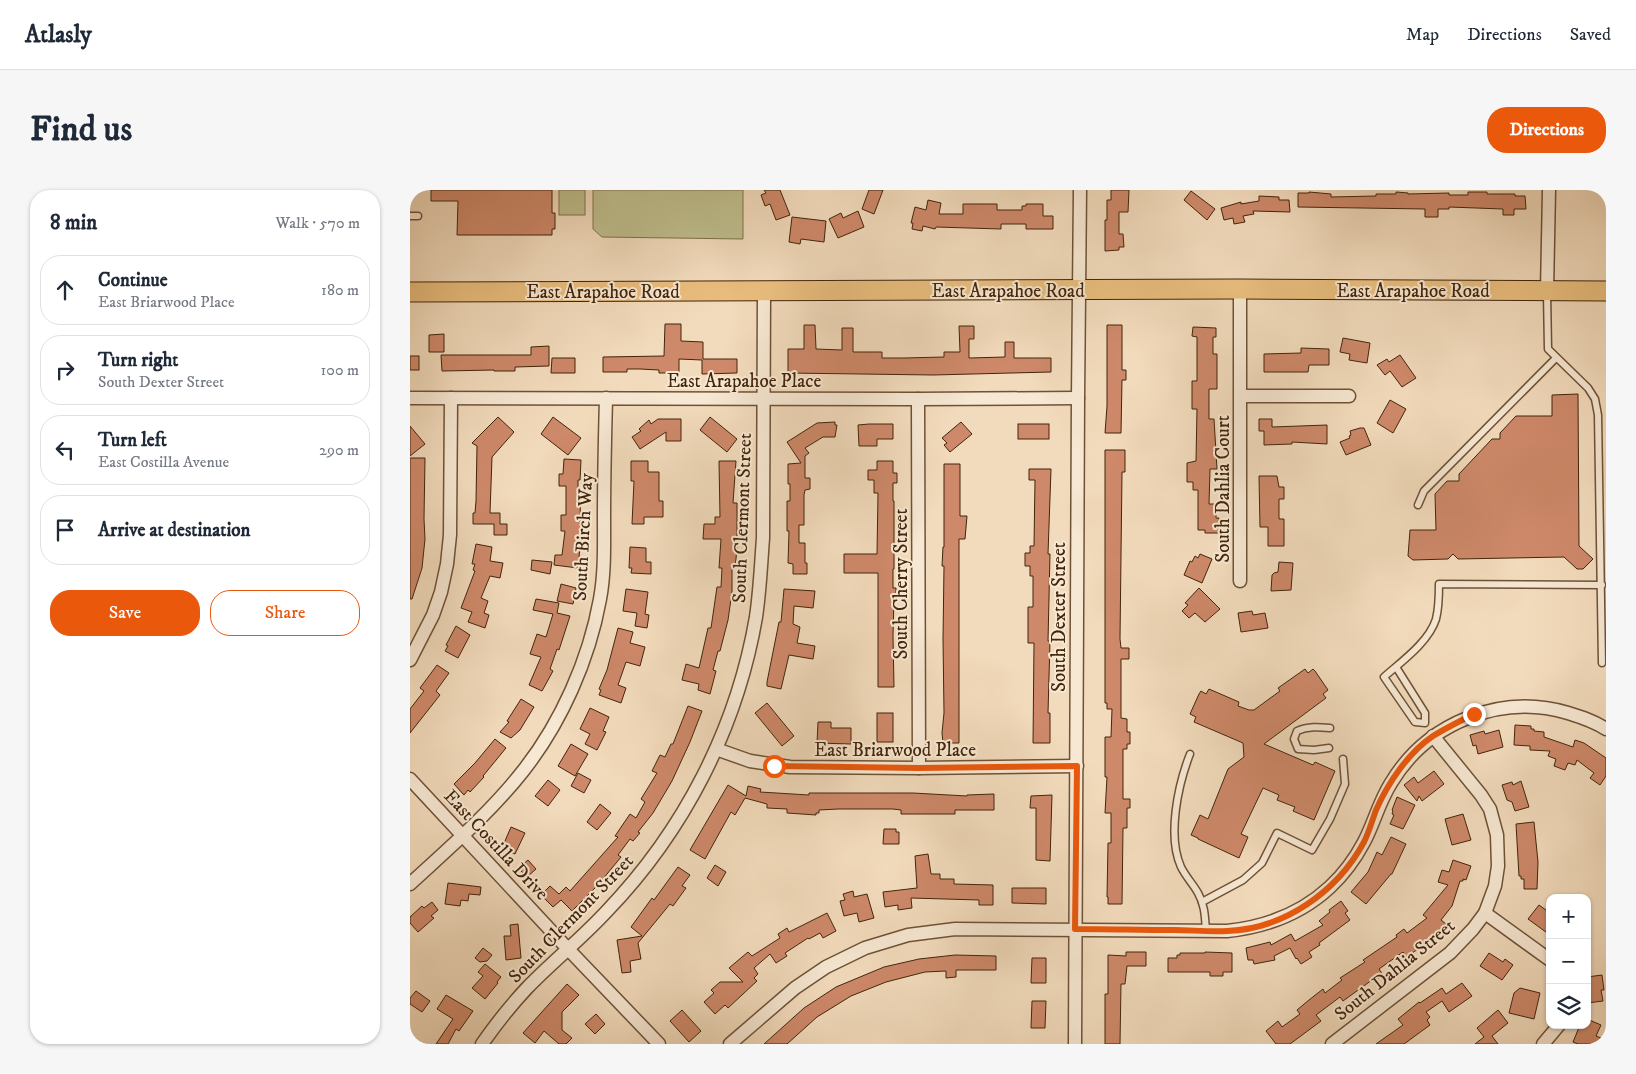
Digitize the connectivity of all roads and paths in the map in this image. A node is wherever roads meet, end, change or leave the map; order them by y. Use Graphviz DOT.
graph roads {
  1 [pos="1080,190"];
  2 [pos="1549,190"];
  3 [pos="410,216"];
  4 [pos="418,216"];
  5 [pos="1080,289"];
  6 [pos="1240,289"];
  7 [pos="1606,291"];
  8 [pos="410,292"];
  9 [pos="764,292"];
  10 [pos="1547,292"];
  11 [pos="1556,358"];
  12 [pos="1241,396"];
  13 [pos="1349,396"];
  14 [pos="410,398"];
  15 [pos="451,398"];
  16 [pos="606,398"];
  17 [pos="762,398"];
  18 [pos="1078,398"];
  19 [pos="918,399"];
  20 [pos="1418,505"];
  21 [pos="1240,581"];
  22 [pos="1602,585"];
  23 [pos="410,660"];
  24 [pos="1602,663"];
  25 [pos="1396,667"];
  26 [pos="1425,723"];
  27 [pos="1330,728"];
  28 [pos="1606,729"];
  29 [pos="1433,736"];
  30 [pos="1329,748"];
  31 [pos="716,749"];
  32 [pos="1190,754"];
  33 [pos="1343,759"];
  34 [pos="1077,766"];
  35 [pos="919,768"];
  36 [pos="410,779"];
  37 [pos="462,835"];
  38 [pos="410,884"];
  39 [pos="1202,902"];
  40 [pos="1485,913"];
  41 [pos="1075,929"];
  42 [pos="1206,931"];
  43 [pos="568,949"];
  44 [pos="1546,957"];
  45 [pos="1555,1029"];
  46 [pos="482,1044"];
  47 [pos="659,1044"];
  48 [pos="730,1044"];
  49 [pos="1075,1044"];
  50 [pos="1332,1044"];
  51 [pos="1542,1044"];
  1 -- 5 [label="street, South Dexter Street"];
  2 -- 10 [label="street"];
  3 -- 4 [label="lane"];
  5 -- 6 [label="main road, East Arapahoe Road"];
  5 -- 9 [label="main road, East Arapahoe Road"];
  5 -- 18 [label="street, South Dexter Street"];
  6 -- 10 [label="main road, East Arapahoe Road"];
  6 -- 12 [label="street, South Dahlia Court"];
  7 -- 10 [label="main road, East Arapahoe Road"];
  8 -- 9 [label="main road, East Arapahoe Road"];
  9 -- 17 [label="street, South Clermont Street"];
  10 -- 11 [label="lane"];
  11 -- 20 [label="lane"];
  11 -- 22 [label="lane"];
  12 -- 13 [label="street, South Dahlia Court"];
  12 -- 21 [label="street, South Dahlia Court"];
  14 -- 15 [label="street, East Arapahoe Place"];
  15 -- 16 [label="street, East Arapahoe Place"];
  15 -- 23 [label="street"];
  16 -- 17 [label="street, East Arapahoe Place"];
  16 -- 37 [label="street, South Birch Way"];
  17 -- 19 [label="street, East Arapahoe Place"];
  17 -- 31 [label="street, South Clermont Street"];
  18 -- 19 [label="street, East Arapahoe Place"];
  18 -- 34 [label="street, South Dexter Street"];
  19 -- 35 [label="street, South Cherry Street"];
  22 -- 24 [label="lane"];
  22 -- 25 [label="lane"];
  25 -- 26 [label="lane"];
  25 -- 26 [label="lane"];
  26 -- 29 [label="lane"];
  27 -- 30 [label="lane"];
  28 -- 29 [label="street"];
  29 -- 40 [label="street, South Dahlia Street"];
  29 -- 42 [label="street"];
  31 -- 35 [label="street, East Briarwood Place"];
  31 -- 43 [label="street, South Clermont Street"];
  32 -- 39 [label="lane"];
  33 -- 39 [label="lane"];
  34 -- 35 [label="street, East Briarwood Place"];
  34 -- 41 [label="street, South Dexter Street"];
  36 -- 37 [label="street, East Costilla Drive"];
  37 -- 38 [label="street, South Birch Way"];
  37 -- 43 [label="street, East Costilla Drive"];
  39 -- 42 [label="lane"];
  40 -- 44 [label="street"];
  40 -- 50 [label="street, South Dahlia Street"];
  41 -- 42 [label="street"];
  41 -- 48 [label="street"];
  41 -- 49 [label="street, South Dexter Street"];
  43 -- 46 [label="street, South Clermont Street"];
  43 -- 47 [label="street, East Costilla Drive"];
  45 -- 51 [label="street"];
}
